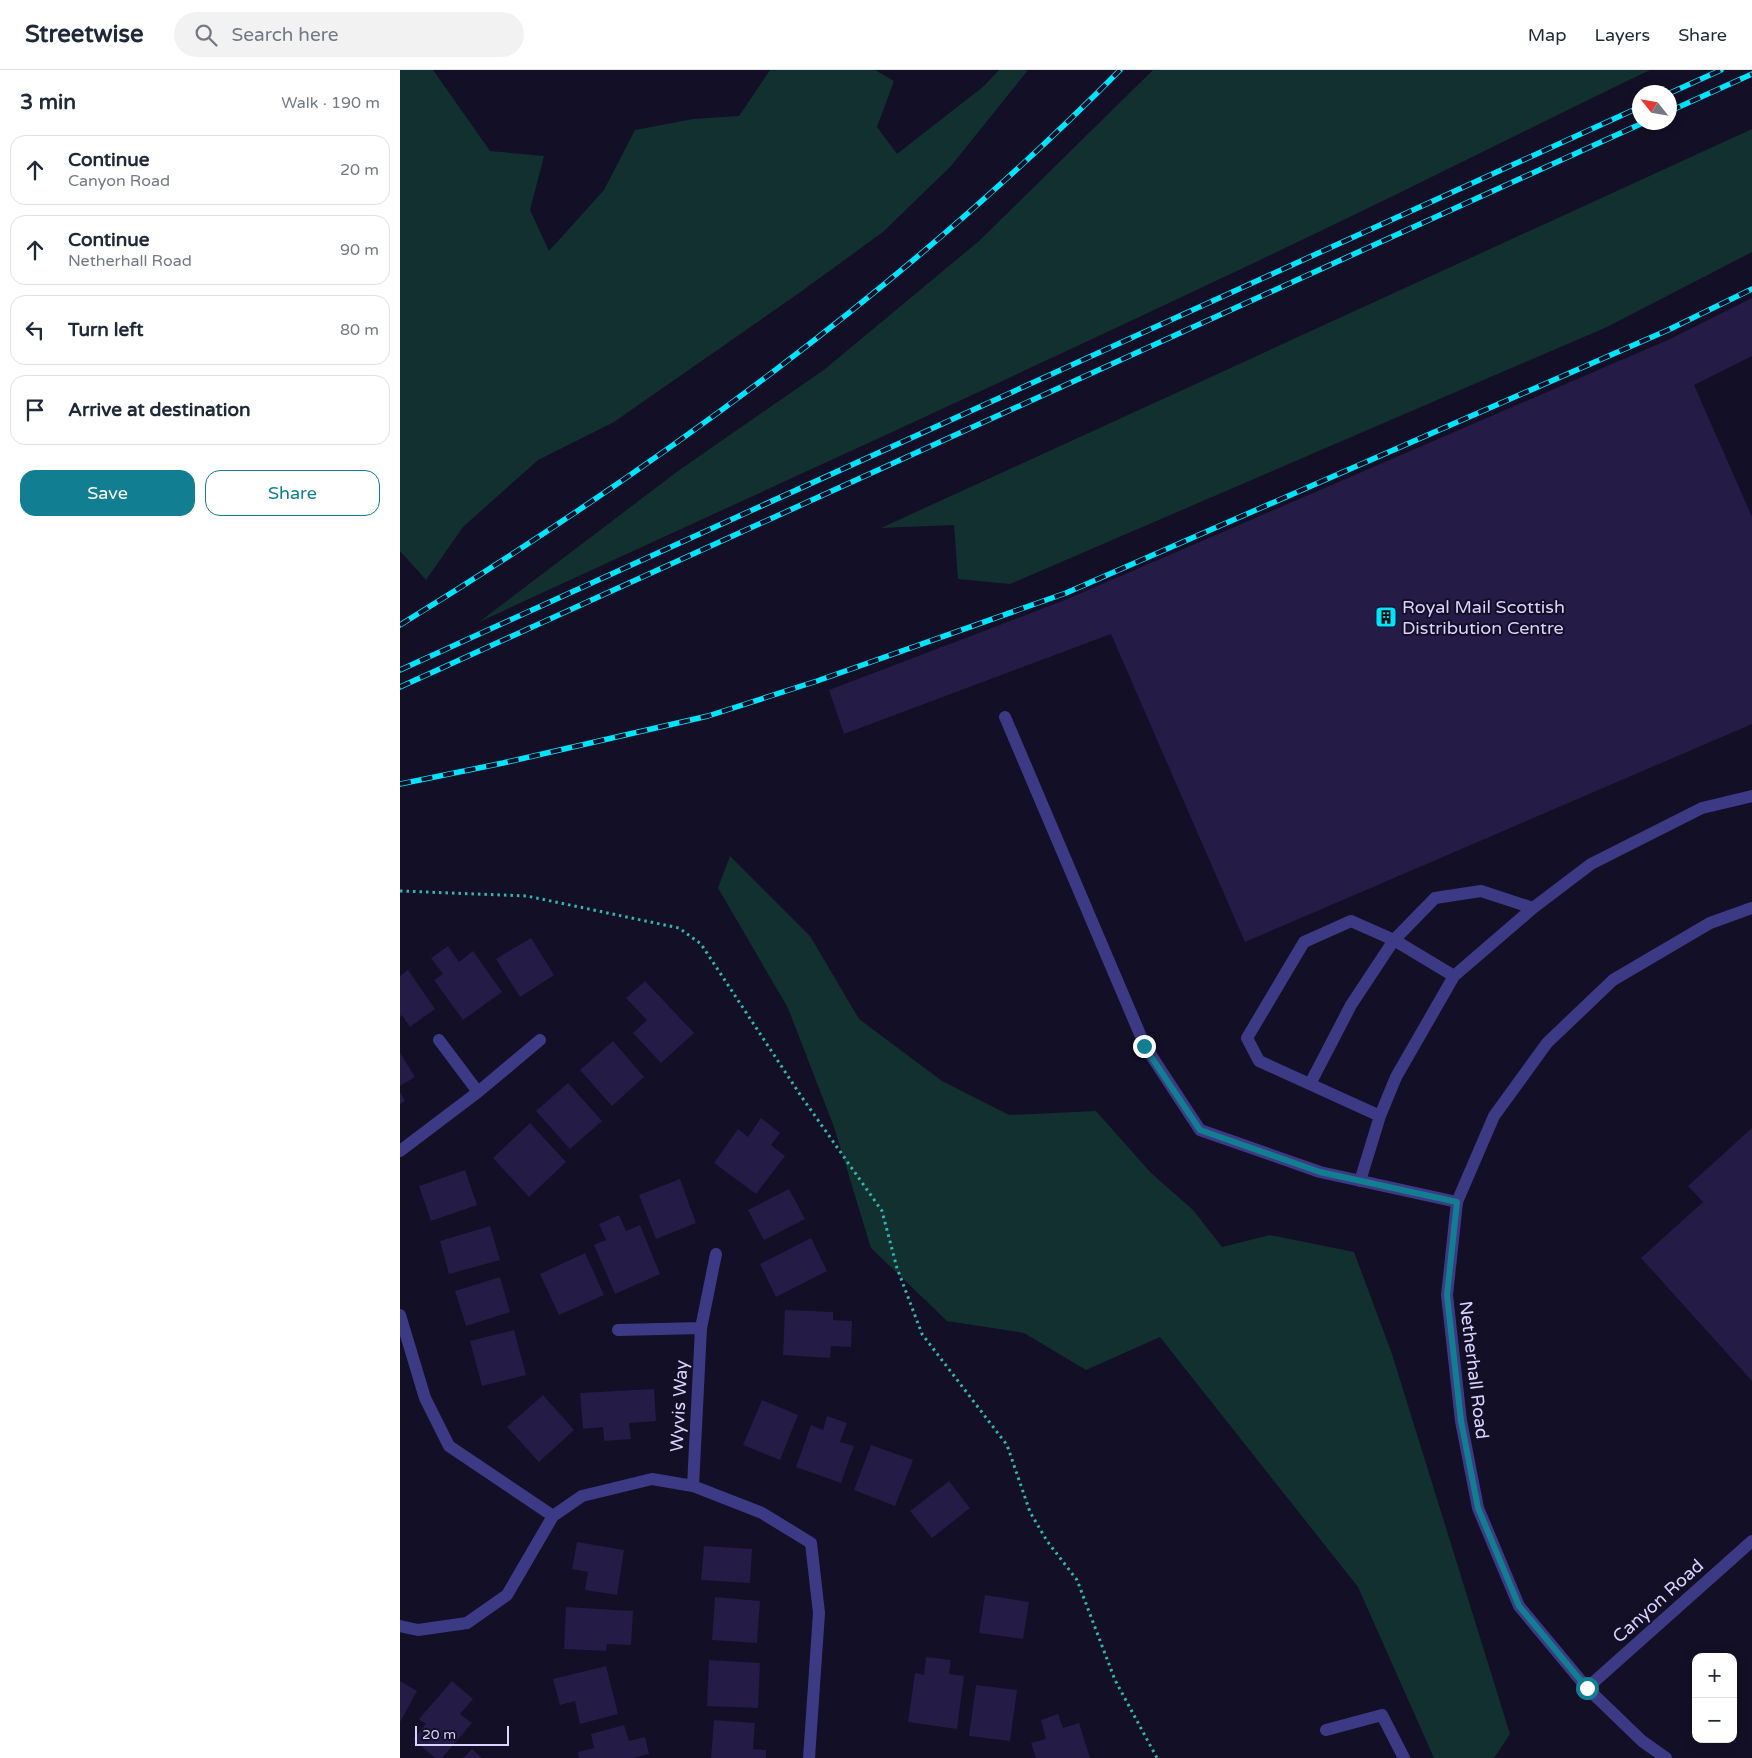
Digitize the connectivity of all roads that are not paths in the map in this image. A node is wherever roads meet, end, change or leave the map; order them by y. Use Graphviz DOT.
graph roads {
  1 [pos="1006,717"];
  2 [pos="1752,796"];
  3 [pos="1533,908"];
  4 [pos="1752,908"];
  5 [pos="1394,940"];
  6 [pos="1454,976"];
  7 [pos="438,1040"];
  8 [pos="540,1040"];
  9 [pos="1310,1084"];
  10 [pos="478,1092"];
  11 [pos="1380,1116"];
  12 [pos="400,1151"];
  13 [pos="1360,1181"];
  14 [pos="1457,1202"];
  15 [pos="716,1254"];
  16 [pos="400,1315"];
  17 [pos="701,1328"];
  18 [pos="618,1330"];
  19 [pos="693,1486"];
  20 [pos="553,1516"];
  21 [pos="1752,1541"];
  22 [pos="400,1626"];
  23 [pos="1587,1688"];
  24 [pos="1326,1730"];
  25 [pos="809,1758"];
  26 [pos="1404,1758"];
  27 [pos="1666,1758"];
  1 -- 13 [label="street"];
  2 -- 3 [label="street"];
  3 -- 5 [label="street"];
  3 -- 6 [label="street"];
  4 -- 14 [label="street, Netherhall Road"];
  5 -- 6 [label="street"];
  5 -- 9 [label="street"];
  5 -- 9 [label="street"];
  6 -- 11 [label="street"];
  7 -- 10 [label="street"];
  8 -- 10 [label="street"];
  9 -- 11 [label="street"];
  10 -- 12 [label="street"];
  11 -- 13 [label="street"];
  13 -- 14 [label="street"];
  14 -- 23 [label="street, Netherhall Road"];
  15 -- 17 [label="street, Wyvis Way"];
  16 -- 20 [label="street"];
  17 -- 18 [label="street"];
  17 -- 19 [label="street, Wyvis Way"];
  19 -- 20 [label="street"];
  19 -- 25 [label="street"];
  20 -- 22 [label="street"];
  21 -- 23 [label="street, Canyon Road"];
  23 -- 27 [label="street"];
  24 -- 26 [label="street"];
}
